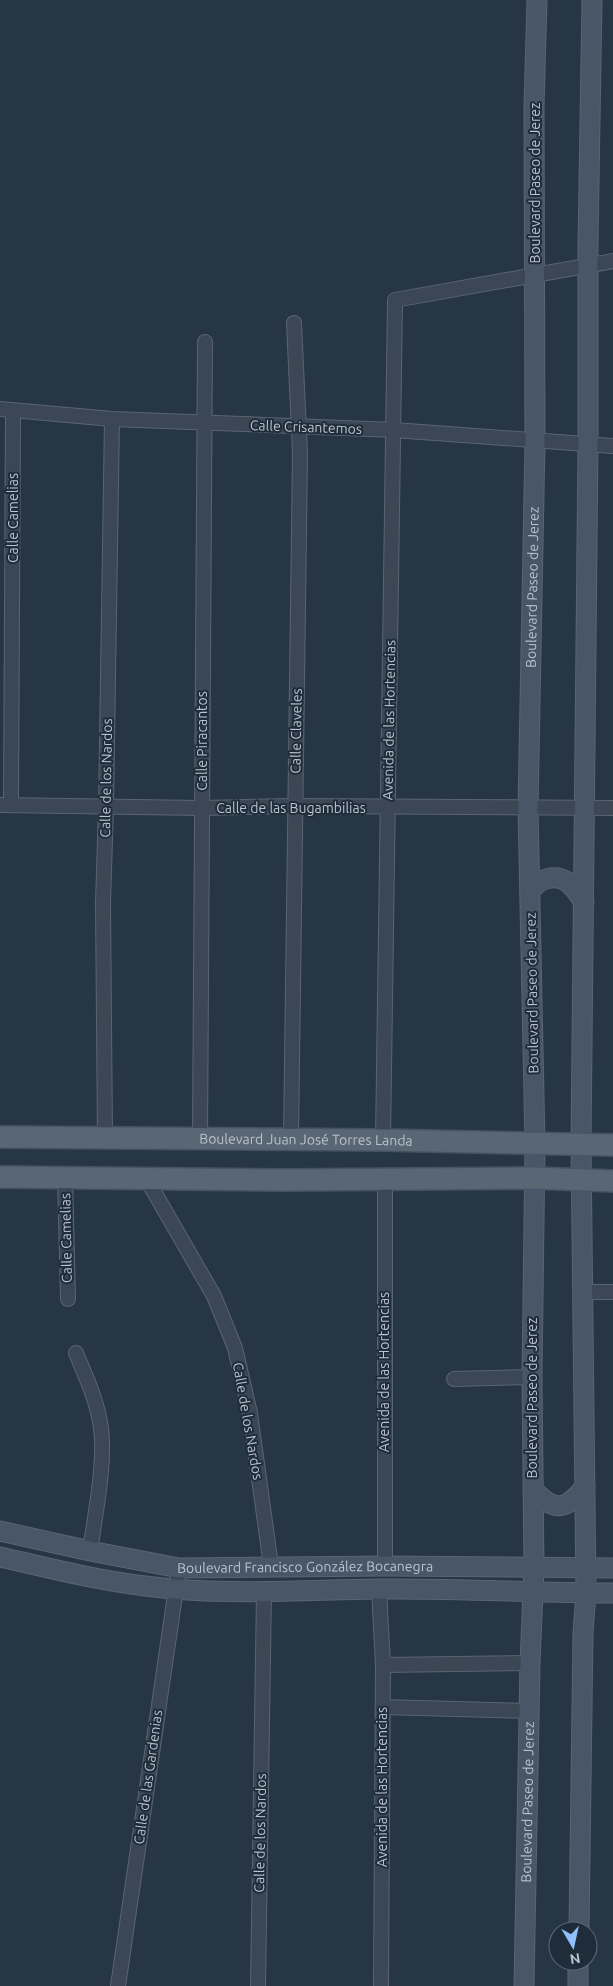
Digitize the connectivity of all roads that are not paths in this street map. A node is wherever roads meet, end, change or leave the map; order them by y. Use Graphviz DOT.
graph roads {
  1 [pos="537,0"];
  2 [pos="592,0"];
  3 [pos="613,261"];
  4 [pos="588,265"];
  5 [pos="535,274"];
  6 [pos="294,323"];
  7 [pos="205,342"];
  8 [pos="7,410"];
  9 [pos="112,419"];
  10 [pos="205,424"];
  11 [pos="300,427"];
  12 [pos="394,430"];
  13 [pos="535,442"];
  14 [pos="588,444"];
  15 [pos="613,446"];
  16 [pos="6,805"];
  17 [pos="294,806"];
  18 [pos="106,807"];
  19 [pos="387,807"];
  20 [pos="201,808"];
  21 [pos="528,808"];
  22 [pos="585,808"];
  23 [pos="613,808"];
  24 [pos="530,890"];
  25 [pos="584,902"];
  26 [pos="0,1137"];
  27 [pos="105,1138"];
  28 [pos="200,1139"];
  29 [pos="290,1139"];
  30 [pos="384,1140"];
  31 [pos="535,1144"];
  32 [pos="581,1144"];
  33 [pos="613,1145"];
  34 [pos="0,1177"];
  35 [pos="65,1177"];
  36 [pos="146,1178"];
  37 [pos="385,1178"];
  38 [pos="534,1178"];
  39 [pos="582,1180"];
  40 [pos="613,1181"];
  41 [pos="583,1292"];
  42 [pos="613,1292"];
  43 [pos="68,1299"];
  44 [pos="76,1353"];
  45 [pos="532,1377"];
  46 [pos="454,1379"];
  47 [pos="585,1487"];
  48 [pos="533,1490"];
  49 [pos="1,1531"];
  50 [pos="90,1552"];
  51 [pos="0,1557"];
  52 [pos="270,1566"];
  53 [pos="385,1566"];
  54 [pos="179,1568"];
  55 [pos="534,1568"];
  56 [pos="586,1568"];
  57 [pos="613,1568"];
  58 [pos="175,1589"];
  59 [pos="380,1589"];
  60 [pos="264,1591"];
  61 [pos="534,1592"];
  62 [pos="586,1593"];
  63 [pos="613,1593"];
  64 [pos="530,1663"];
  65 [pos="383,1665"];
  66 [pos="383,1707"];
  67 [pos="529,1711"];
  68 [pos="579,1921"];
  69 [pos="578,1971"];
  70 [pos="118,1986"];
  71 [pos="258,1986"];
  72 [pos="381,1986"];
  73 [pos="524,1986"];
  74 [pos="578,1986"];
  1 -- 5 [label="main road, Boulevard Paseo de Jerez"];
  2 -- 4 [label="main road"];
  3 -- 4 [label="street"];
  4 -- 5 [label="street"];
  4 -- 14 [label="main road"];
  5 -- 12 [label="street, Avenida de las Hortencias"];
  5 -- 13 [label="main road, Boulevard Paseo de Jerez"];
  6 -- 11 [label="street, Calle Claveles"];
  7 -- 10 [label="street, Calle Piracantos"];
  8 -- 9 [label="street, Calle Crisantemos"];
  8 -- 16 [label="street, Calle Camelias"];
  9 -- 10 [label="street, Calle Crisantemos"];
  9 -- 18 [label="street, Calle de los Nardos"];
  10 -- 11 [label="street, Calle Crisantemos"];
  10 -- 20 [label="street, Calle Piracantos"];
  11 -- 12 [label="street, Calle Crisantemos"];
  11 -- 17 [label="street, Calle Claveles"];
  12 -- 13 [label="street, Calle Crisantemos"];
  12 -- 19 [label="street, Avenida de las Hortencias"];
  13 -- 14 [label="street, Calle Crisantemos"];
  13 -- 21 [label="main road, Boulevard Paseo de Jerez"];
  14 -- 15 [label="street, Calle Crisantemos"];
  14 -- 22 [label="main road"];
  16 -- 18 [label="street, Calle de las Bugambilias"];
  17 -- 19 [label="street, Calle de las Bugambilias"];
  17 -- 20 [label="street, Calle de las Bugambilias"];
  17 -- 29 [label="street, Calle Claveles"];
  18 -- 20 [label="street, Calle de las Bugambilias"];
  18 -- 27 [label="street, Calle de los Nardos"];
  19 -- 21 [label="street, Calle de las Bugambilias"];
  19 -- 30 [label="street, Avenida de las Hortencias"];
  20 -- 28 [label="street, Calle Piracantos"];
  21 -- 22 [label="street, Calle de las Bugambilias"];
  21 -- 24 [label="main road, Boulevard Paseo de Jerez"];
  22 -- 23 [label="street, Calle de las Bugambilias"];
  22 -- 25 [label="main road"];
  24 -- 25 [label="main road"];
  24 -- 31 [label="main road, Boulevard Paseo de Jerez"];
  25 -- 32 [label="main road"];
  26 -- 27 [label="main road, Boulevard Juan José Torres Landa"];
  27 -- 28 [label="main road, Boulevard Juan José Torres Landa"];
  28 -- 29 [label="main road, Boulevard Juan José Torres Landa"];
  29 -- 30 [label="main road, Boulevard Juan José Torres Landa"];
  30 -- 31 [label="main road, Boulevard Juan José Torres Landa"];
  31 -- 32 [label="main road, Boulevard Juan José Torres Landa"];
  31 -- 38 [label="main road, Boulevard Paseo de Jerez"];
  32 -- 33 [label="main road, Boulevard Juan José Torres Landa"];
  32 -- 39 [label="main road"];
  34 -- 35 [label="main road"];
  35 -- 36 [label="main road"];
  35 -- 43 [label="street, Calle Camelias"];
  36 -- 37 [label="main road"];
  36 -- 52 [label="street, Calle de los Nardos"];
  37 -- 38 [label="main road"];
  37 -- 53 [label="street, Avenida de las Hortencias"];
  38 -- 39 [label="main road"];
  38 -- 45 [label="main road, Boulevard Paseo de Jerez"];
  39 -- 40 [label="main road"];
  39 -- 41 [label="main road"];
  41 -- 42 [label="street"];
  41 -- 47 [label="main road"];
  44 -- 50 [label="street"];
  45 -- 46 [label="street"];
  45 -- 48 [label="main road, Boulevard Paseo de Jerez"];
  47 -- 48 [label="main road"];
  47 -- 56 [label="main road"];
  48 -- 55 [label="main road, Boulevard Paseo de Jerez"];
  49 -- 50 [label="main road, Boulevard Francisco González Bocanegra"];
  50 -- 54 [label="main road, Boulevard Francisco González Bocanegra"];
  51 -- 58 [label="main road, Boulevard Francisco González Bocanegra"];
  52 -- 53 [label="main road, Boulevard Francisco González Bocanegra"];
  52 -- 54 [label="main road, Boulevard Francisco González Bocanegra"];
  53 -- 55 [label="main road, Boulevard Francisco González Bocanegra"];
  54 -- 58 [label="street, Calle de las Gardenias"];
  55 -- 56 [label="main road, Boulevard Francisco González Bocanegra"];
  55 -- 61 [label="main road, Boulevard Paseo de Jerez"];
  56 -- 57 [label="main road, Boulevard Francisco González Bocanegra"];
  56 -- 62 [label="main road"];
  58 -- 60 [label="main road, Boulevard Francisco González Bocanegra"];
  58 -- 70 [label="street, Calle de las Gardenias"];
  59 -- 60 [label="main road, Boulevard Francisco González Bocanegra"];
  59 -- 61 [label="main road, Boulevard Francisco González Bocanegra"];
  59 -- 65 [label="street, Avenida de las Hortencias"];
  60 -- 71 [label="street, Calle de los Nardos"];
  61 -- 62 [label="main road, Boulevard Francisco González Bocanegra"];
  61 -- 64 [label="main road, Boulevard Paseo de Jerez"];
  62 -- 63 [label="main road, Boulevard Francisco González Bocanegra"];
  62 -- 68 [label="main road"];
  64 -- 65 [label="street"];
  64 -- 67 [label="main road, Boulevard Paseo de Jerez"];
  65 -- 66 [label="street, Avenida de las Hortencias"];
  66 -- 67 [label="street"];
  66 -- 72 [label="street, Avenida de las Hortencias"];
  67 -- 73 [label="main road, Boulevard Paseo de Jerez"];
  69 -- 74 [label="main road"];
}
